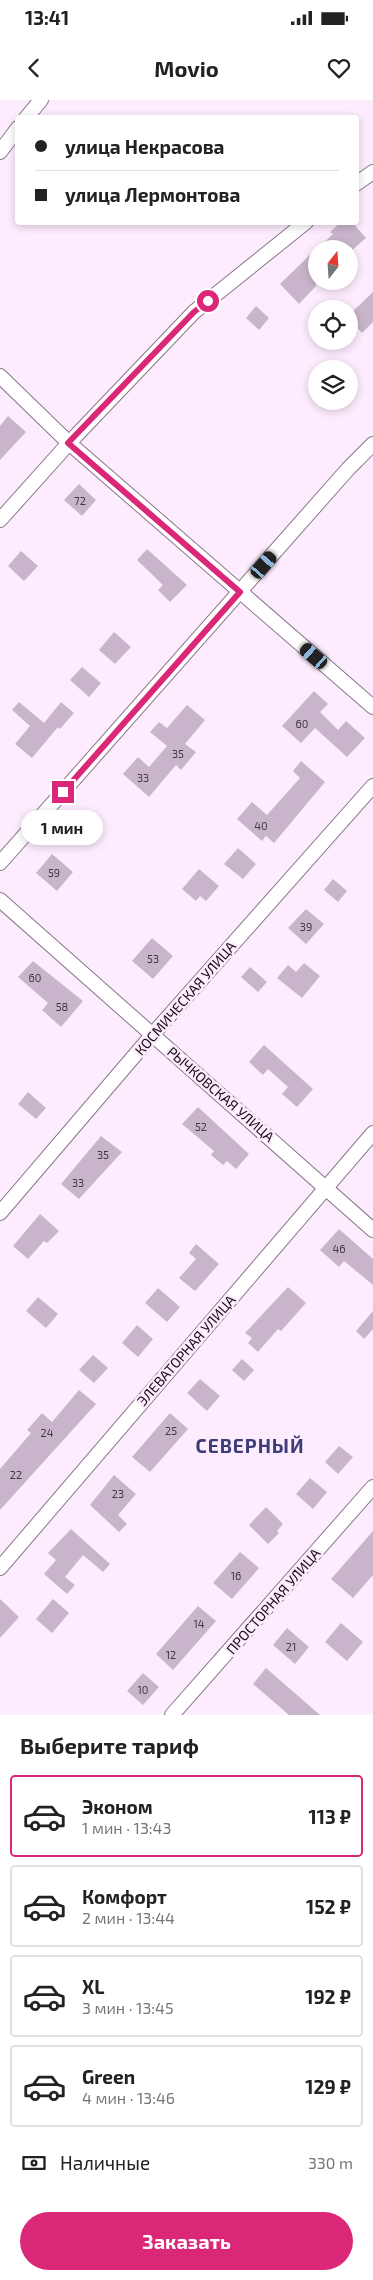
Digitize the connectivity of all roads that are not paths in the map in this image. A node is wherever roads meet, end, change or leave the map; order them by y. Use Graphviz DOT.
graph roads {
  1 [pos="41,100"];
  2 [pos="28,115"];
  3 [pos="15,132"];
  4 [pos="0,152"];
  5 [pos="373,172"];
  6 [pos="359,182"];
  7 [pos="302,225"];
  8 [pos="0,376"];
  9 [pos="68,443"];
  10 [pos="373,444"];
  11 [pos="0,520"];
  12 [pos="240,592"];
  13 [pos="373,707"];
  14 [pos="373,786"];
  15 [pos="0,863"];
  16 [pos="0,900"];
  17 [pos="153,1034"];
  18 [pos="373,1133"];
  19 [pos="326,1187"];
  20 [pos="0,1213"];
  21 [pos="373,1230"];
  22 [pos="373,1487"];
  23 [pos="0,1568"];
  24 [pos="172,1715"];
  1 -- 2 [label="street"];
  3 -- 4 [label="street"];
  5 -- 6 [label="street"];
  7 -- 9 [label="street"];
  8 -- 9 [label="street"];
  9 -- 11 [label="street"];
  9 -- 12 [label="street"];
  10 -- 12 [label="street"];
  12 -- 13 [label="street"];
  12 -- 15 [label="street"];
  14 -- 17 [label="street, КОСМИЧЕСКАЯ УЛИЦА"];
  16 -- 17 [label="street, РЫЧКОВСКАЯ УЛИЦА"];
  17 -- 19 [label="street, РЫЧКОВСКАЯ УЛИЦА"];
  17 -- 20 [label="street, КОСМИЧЕСКАЯ УЛИЦА"];
  18 -- 19 [label="street, ЭЛЕВАТОРНАЯ УЛИЦА"];
  19 -- 21 [label="street, РЫЧКОВСКАЯ УЛИЦА"];
  19 -- 23 [label="street, ЭЛЕВАТОРНАЯ УЛИЦА"];
  22 -- 24 [label="street, ПРОСТОРНАЯ УЛИЦА"];
}
